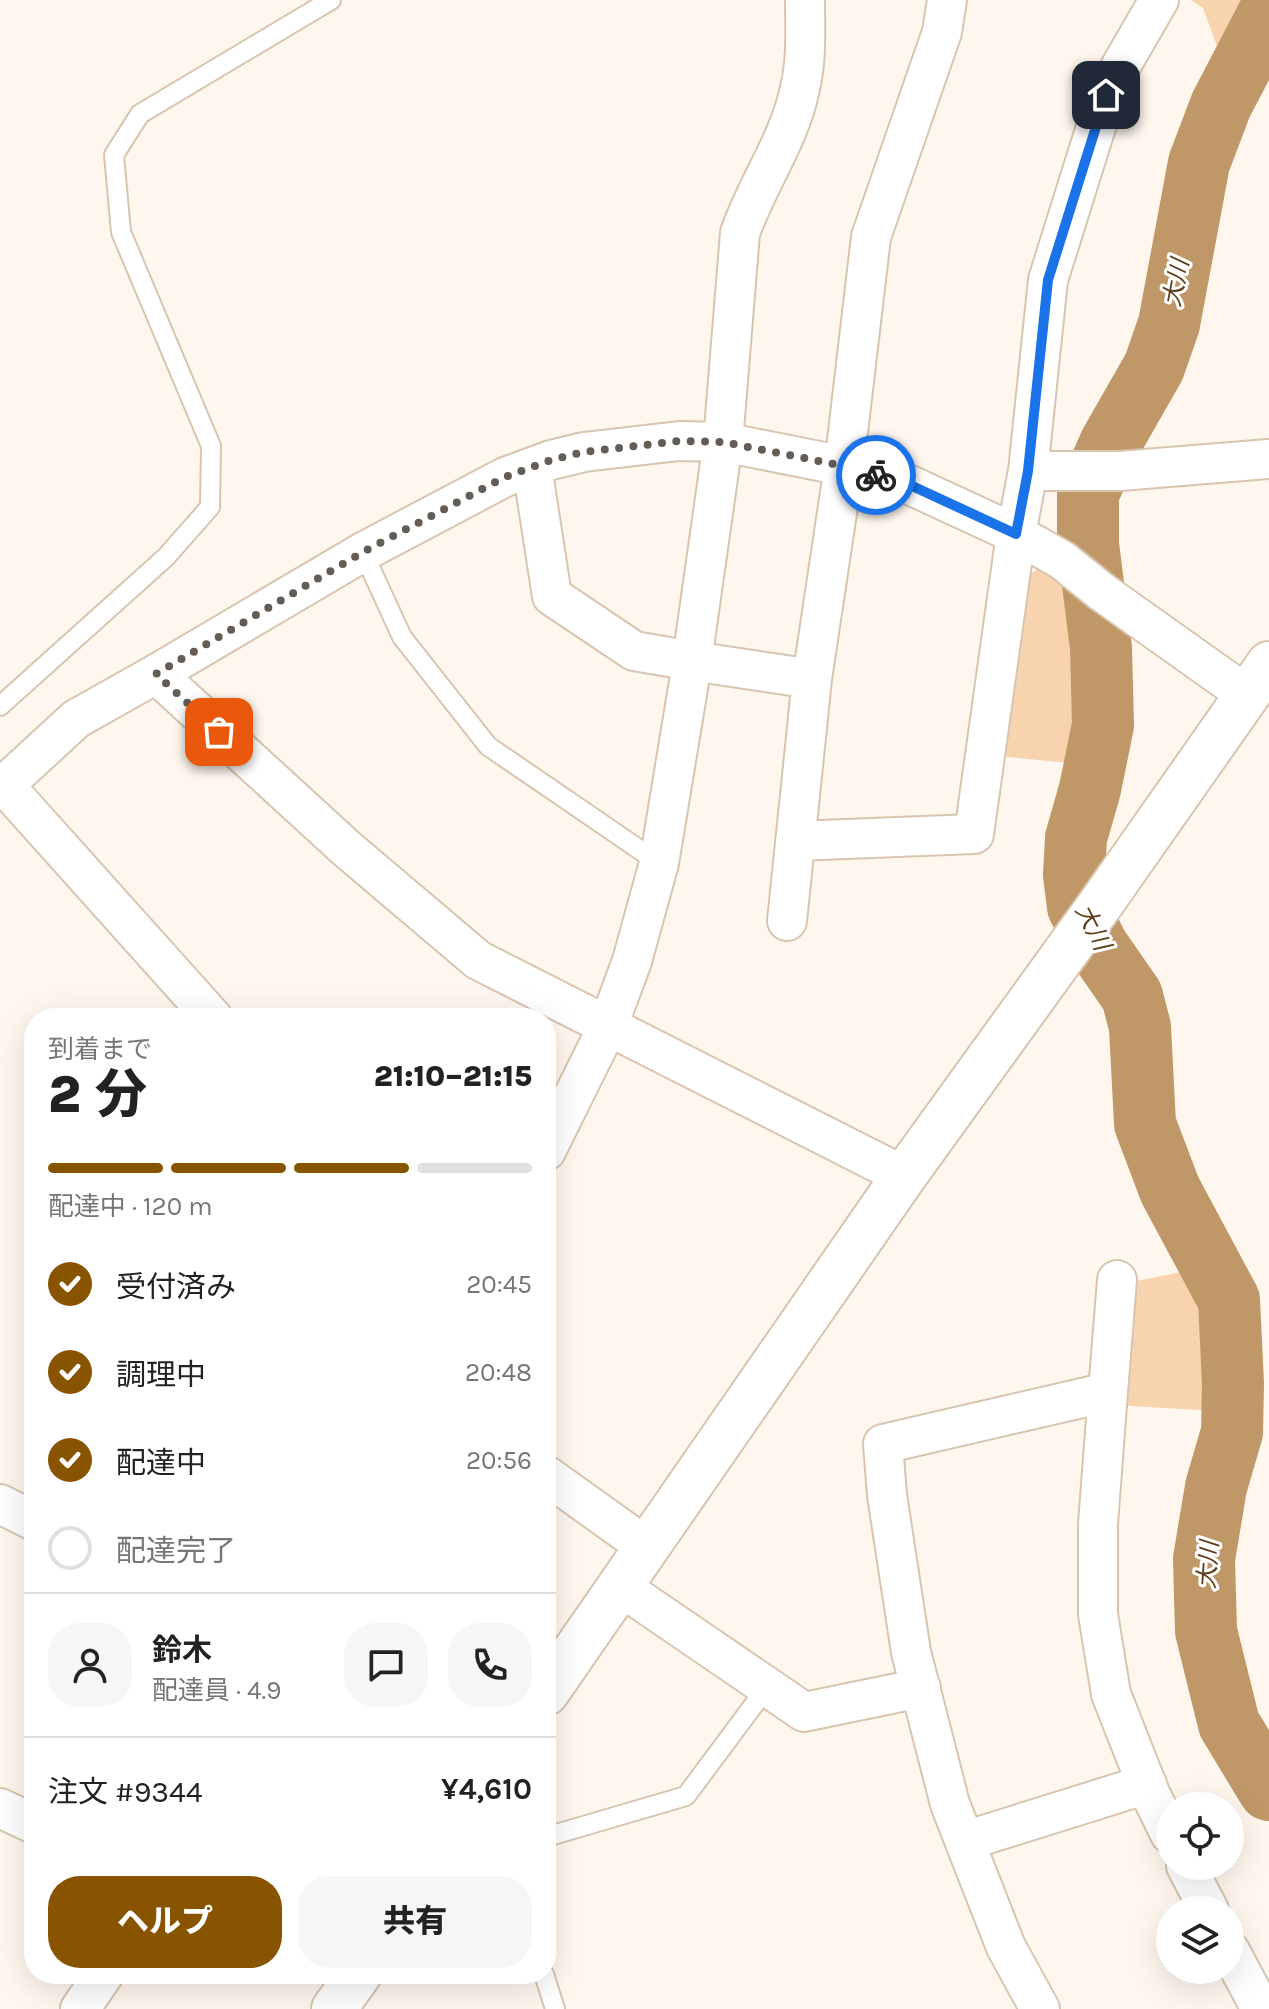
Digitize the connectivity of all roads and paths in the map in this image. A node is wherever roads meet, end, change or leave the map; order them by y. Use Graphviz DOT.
graph roads {
  1 [pos="331,0"];
  2 [pos="805,0"];
  3 [pos="947,0"];
  4 [pos="1159,0"];
  5 [pos="723,442"];
  6 [pos="1269,459"];
  7 [pos="844,466"];
  8 [pos="532,467"];
  9 [pos="1041,471"];
  10 [pos="1016,534"];
  11 [pos="363,552"];
  12 [pos="692,661"];
  13 [pos="156,674"];
  14 [pos="812,679"];
  15 [pos="1258,679"];
  16 [pos="0,706"];
  17 [pos="2,787"];
  18 [pos="795,841"];
  19 [pos="659,863"];
  20 [pos="787,921"];
  21 [pos="204,1008"];
  22 [pos="608,1026"];
  23 [pos="556,1131"];
  24 [pos="904,1176"];
  25 [pos="1117,1280"];
  26 [pos="1108,1392"];
  27 [pos="556,1482"];
  28 [pos="0,1504"];
  29 [pos="24,1516"];
  30 [pos="648,1548"];
  31 [pos="621,1587"];
  32 [pos="556,1679"];
  33 [pos="767,1687"];
  34 [pos="921,1688"];
  35 [pos="1147,1784"];
  36 [pos="1156,1804"];
  37 [pos="0,1808"];
  38 [pos="24,1819"];
  39 [pos="556,1834"];
  40 [pos="965,1841"];
  41 [pos="97,1984"];
  42 [pos="352,1984"];
  43 [pos="547,1984"];
  44 [pos="1241,1984"];
  45 [pos="1249,2006"];
  46 [pos="80,2009"];
  47 [pos="334,2009"];
  48 [pos="555,2009"];
  49 [pos="1040,2009"];
  1 -- 16 [label="lane"];
  2 -- 5 [label="street"];
  3 -- 7 [label="street"];
  4 -- 9 [label="street"];
  5 -- 7 [label="street"];
  5 -- 8 [label="street"];
  5 -- 12 [label="street"];
  6 -- 9 [label="street"];
  7 -- 10 [label="street"];
  7 -- 14 [label="street"];
  8 -- 11 [label="street"];
  8 -- 12 [label="street"];
  9 -- 10 [label="street"];
  10 -- 15 [label="street"];
  10 -- 18 [label="street"];
  11 -- 13 [label="street"];
  11 -- 19 [label="lane"];
  12 -- 14 [label="street"];
  12 -- 19 [label="street"];
  13 -- 17 [label="street"];
  13 -- 22 [label="street"];
  14 -- 18 [label="street"];
  15 -- 24 [label="street"];
  17 -- 21 [label="street"];
  18 -- 20 [label="street"];
  19 -- 22 [label="street"];
  22 -- 23 [label="street"];
  22 -- 24 [label="street"];
  24 -- 30 [label="street"];
  25 -- 26 [label="street"];
  26 -- 34 [label="street"];
  26 -- 35 [label="street"];
  27 -- 30 [label="street"];
  28 -- 29 [label="street"];
  30 -- 31 [label="street"];
  31 -- 32 [label="street"];
  31 -- 33 [label="street"];
  33 -- 34 [label="street"];
  33 -- 39 [label="lane"];
  34 -- 40 [label="street"];
  35 -- 36 [label="street"];
  35 -- 40 [label="street"];
  37 -- 38 [label="street"];
  40 -- 49 [label="street"];
  41 -- 46 [label="street"];
  42 -- 47 [label="street"];
  43 -- 48 [label="lane"];
  44 -- 45 [label="street"];
}
